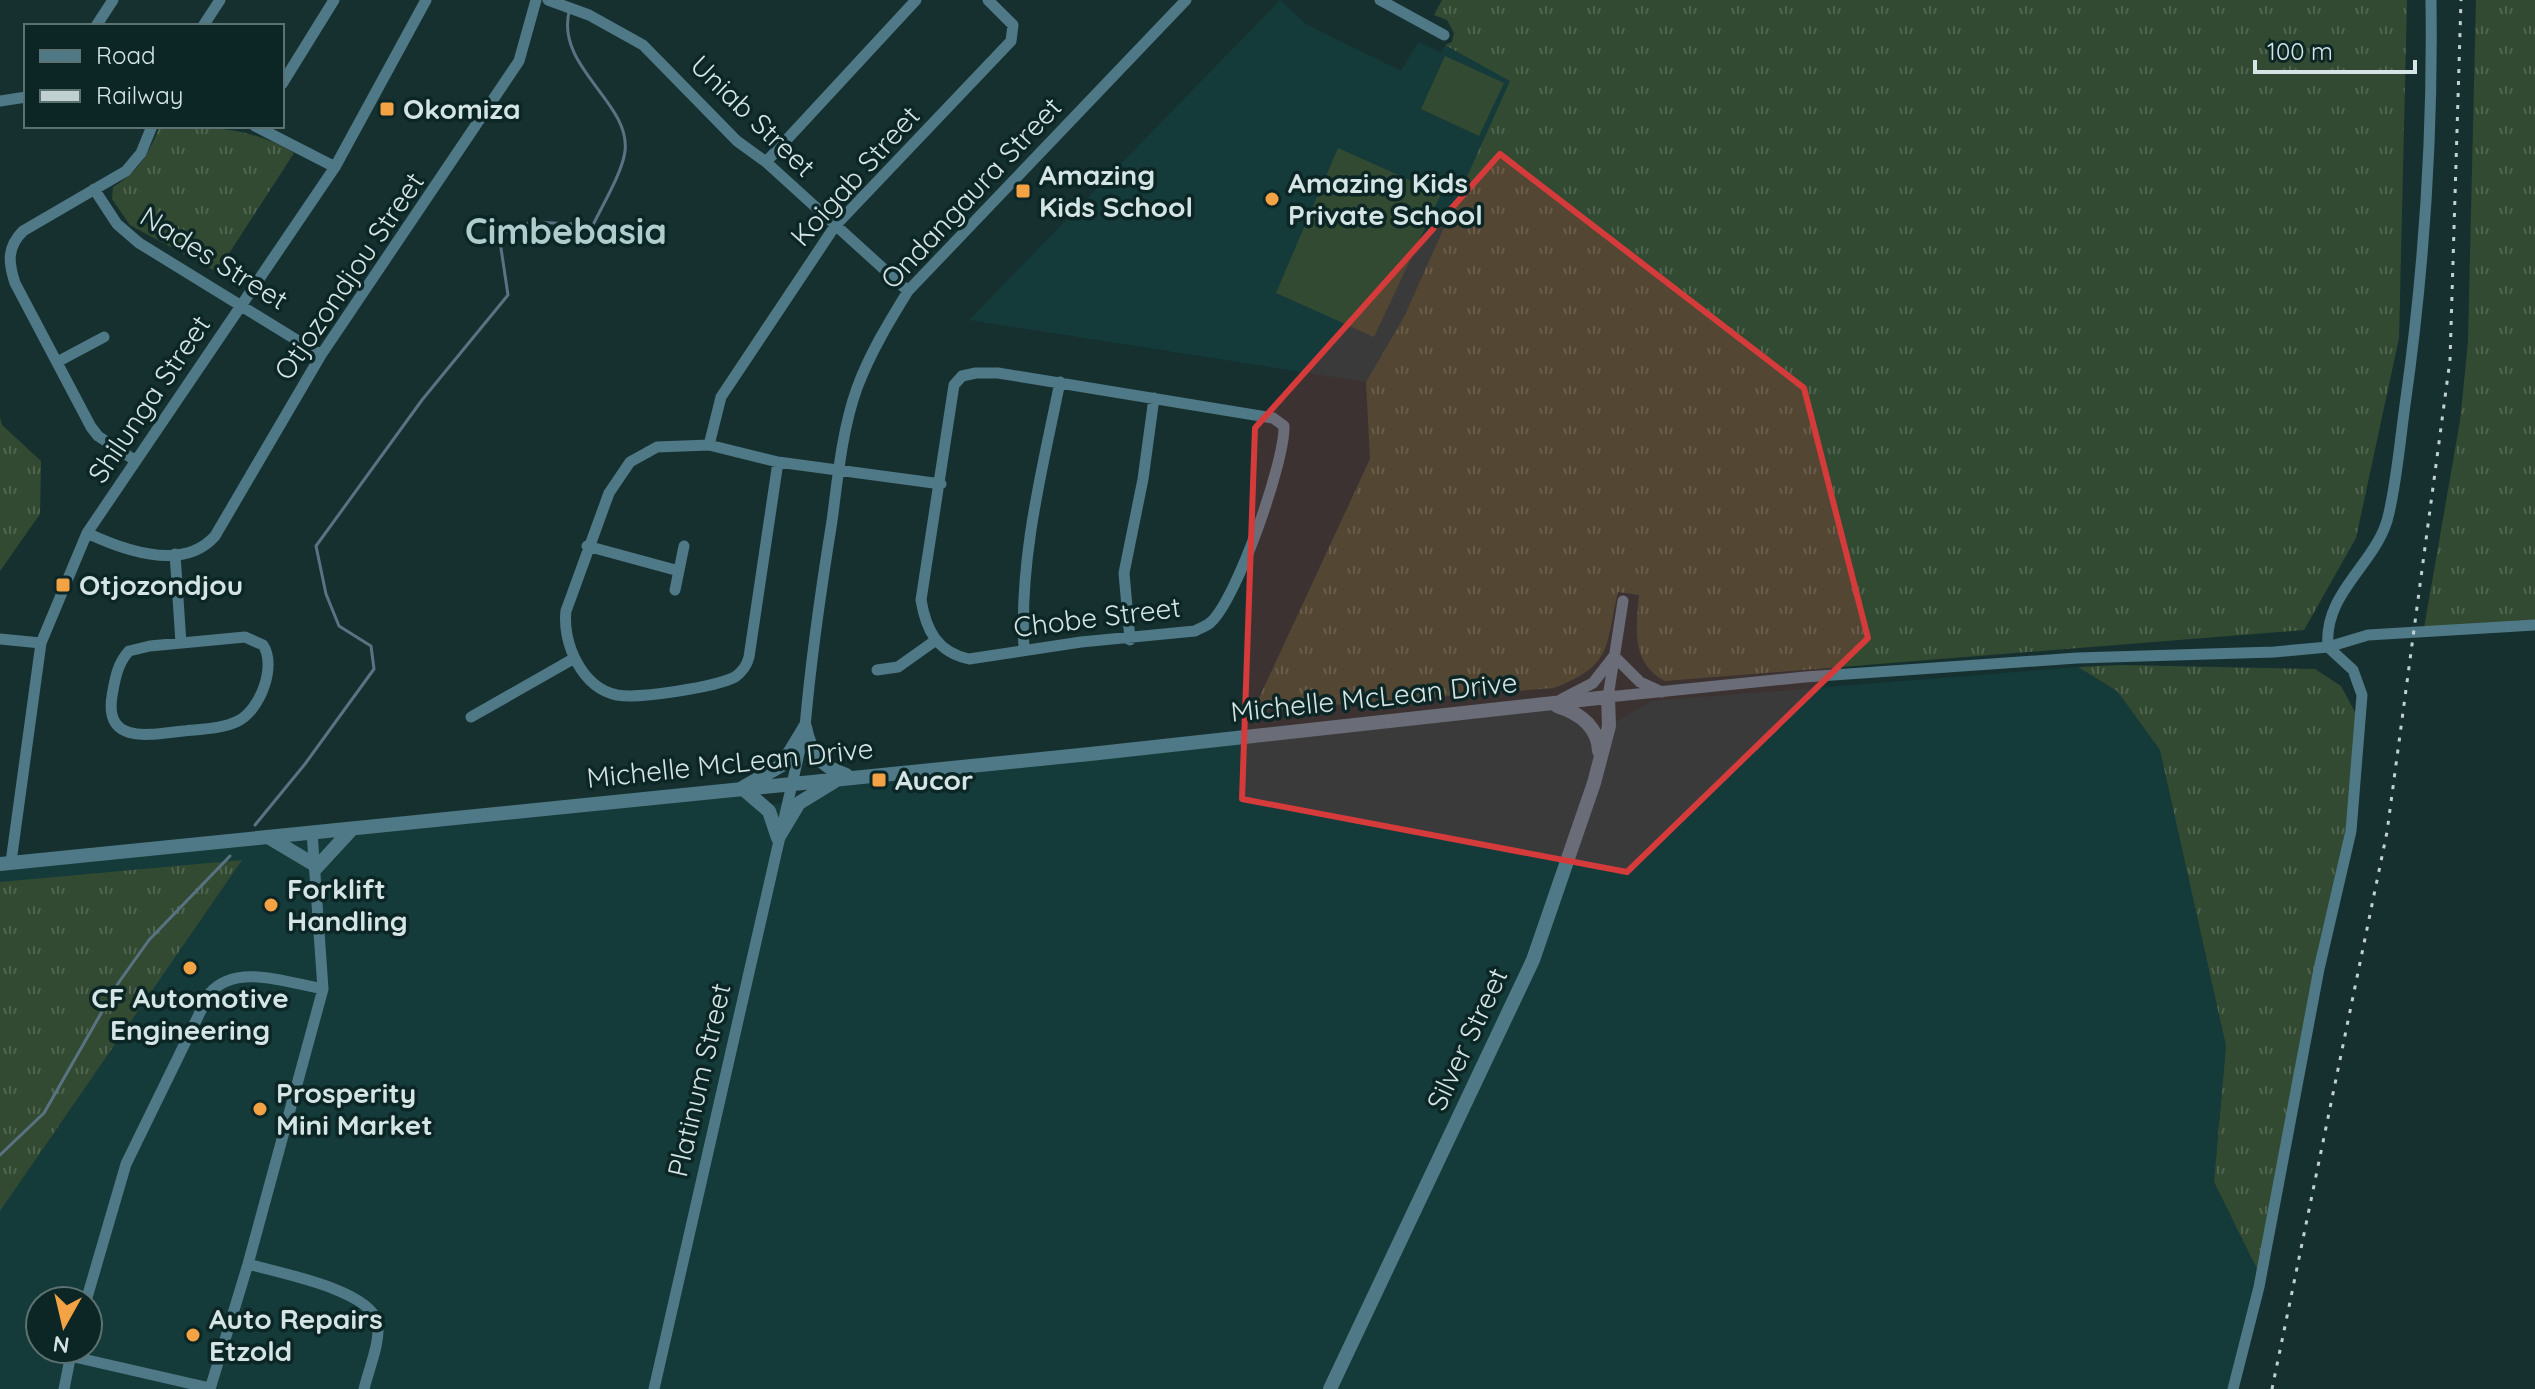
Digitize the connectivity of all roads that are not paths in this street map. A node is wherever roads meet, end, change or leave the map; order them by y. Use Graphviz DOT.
graph roads {
  1 [pos="113,0"];
  2 [pos="220,0"];
  3 [pos="334,0"];
  4 [pos="426,0"];
  5 [pos="536,0"];
  6 [pos="548,0"];
  7 [pos="916,0"];
  8 [pos="988,0"];
  9 [pos="1186,0"];
  10 [pos="1380,0"];
  11 [pos="2431,0"];
  12 [pos="97,24"];
  13 [pos="204,24"];
  14 [pos="1444,35"];
  15 [pos="284,81"];
  16 [pos="24,97"];
  17 [pos="0,101"];
  18 [pos="151,128"];
  19 [pos="262,128"];
  20 [pos="766,162"];
  21 [pos="335,167"];
  22 [pos="94,189"];
  23 [pos="835,226"];
  24 [pos="908,291"];
  25 [pos="242,304"];
  26 [pos="104,337"];
  27 [pos="321,355"];
  28 [pos="59,361"];
  29 [pos="1060,382"];
  30 [pos="1154,398"];
  31 [pos="709,445"];
  32 [pos="136,461"];
  33 [pos="778,462"];
  34 [pos="839,472"];
  35 [pos="941,484"];
  36 [pos="87,533"];
  37 [pos="587,546"];
  38 [pos="684,546"];
  39 [pos="175,554"];
  40 [pos="679,571"];
  41 [pos="675,590"];
  42 [pos="1623,601"];
  43 [pos="2535,625"];
  44 [pos="0,639"];
  45 [pos="936,640"];
  46 [pos="1130,640"];
  47 [pos="41,643"];
  48 [pos="181,643"];
  49 [pos="2328,647"];
  50 [pos="1024,649"];
  51 [pos="1614,656"];
  52 [pos="573,659"];
  53 [pos="877,670"];
  54 [pos="1665,693"];
  55 [pos="1608,697"];
  56 [pos="1551,704"];
  57 [pos="471,717"];
  58 [pos="805,727"];
  59 [pos="1599,759"];
  60 [pos="848,776"];
  61 [pos="793,782"];
  62 [pos="742,788"];
  63 [pos="352,829"];
  64 [pos="312,832"];
  65 [pos="268,837"];
  66 [pos="778,838"];
  67 [pos="5,863"];
  68 [pos="316,866"];
  69 [pos="323,989"];
  70 [pos="248,1264"];
  71 [pos="91,1285"];
  72 [pos="104,1361"];
  73 [pos="69,1365"];
  74 [pos="210,1388"];
  75 [pos="64,1389"];
  76 [pos="364,1389"];
  77 [pos="654,1389"];
  78 [pos="1330,1389"];
  79 [pos="2233,1389"];
  1 -- 12 [label="street"];
  2 -- 13 [label="street"];
  3 -- 15 [label="street"];
  4 -- 21 [label="street, Shilunga Street"];
  5 -- 27 [label="street, Otjozondjou Street"];
  6 -- 20 [label="street, Uniab Street"];
  7 -- 20 [label="street"];
  8 -- 23 [label="street, Koigab Street"];
  9 -- 24 [label="street, Ondangaura Street"];
  10 -- 14 [label="street"];
  11 -- 49 [label="street"];
  16 -- 17 [label="street"];
  18 -- 22 [label="street"];
  19 -- 21 [label="street"];
  20 -- 23 [label="street, Uniab Street"];
  21 -- 25 [label="street, Shilunga Street"];
  22 -- 25 [label="street, Nades Street"];
  22 -- 28 [label="street"];
  23 -- 24 [label="street, Uniab Street"];
  23 -- 31 [label="street, Koigab Street"];
  24 -- 34 [label="street, Ondangaura Street"];
  25 -- 27 [label="street, Nades Street"];
  25 -- 32 [label="street, Shilunga Street"];
  26 -- 28 [label="street"];
  27 -- 39 [label="street, Otjozondjou Street"];
  28 -- 32 [label="street"];
  29 -- 30 [label="street, Chobe Street"];
  29 -- 35 [label="street, Chobe Street"];
  29 -- 50 [label="street"];
  30 -- 46 [label="street"];
  30 -- 46 [label="street, Chobe Street"];
  31 -- 33 [label="street"];
  31 -- 37 [label="street"];
  32 -- 36 [label="street, Shilunga Street"];
  33 -- 34 [label="street"];
  33 -- 52 [label="street"];
  34 -- 35 [label="street"];
  34 -- 58 [label="street, Ondangaura Street"];
  35 -- 45 [label="street, Chobe Street"];
  36 -- 39 [label="street"];
  36 -- 47 [label="street, Shilunga Street"];
  37 -- 40 [label="street"];
  37 -- 52 [label="street"];
  38 -- 40 [label="street"];
  39 -- 48 [label="street"];
  40 -- 41 [label="street"];
  42 -- 51 [label="street"];
  43 -- 49 [label="street"];
  44 -- 47 [label="street"];
  45 -- 50 [label="street, Chobe Street"];
  45 -- 53 [label="street"];
  46 -- 50 [label="street, Chobe Street"];
  47 -- 67 [label="street, Shilunga Street"];
  48 -- 48 [label="street"];
  49 -- 54 [label="street"];
  49 -- 79 [label="street"];
  51 -- 54 [label="street"];
  51 -- 55 [label="street"];
  51 -- 56 [label="street"];
  52 -- 57 [label="street"];
  54 -- 55 [label="street"];
  55 -- 56 [label="street, Michelle McLean Drive"];
  55 -- 59 [label="street, Silver Street"];
  56 -- 59 [label="street"];
  56 -- 60 [label="street, Michelle McLean Drive"];
  58 -- 60 [label="street"];
  58 -- 61 [label="street, Ondangaura Street"];
  58 -- 62 [label="street"];
  59 -- 78 [label="street, Silver Street"];
  60 -- 61 [label="street, Michelle McLean Drive"];
  60 -- 66 [label="street"];
  61 -- 62 [label="street, Michelle McLean Drive"];
  61 -- 66 [label="street, Platinum Street"];
  62 -- 63 [label="street, Michelle McLean Drive"];
  62 -- 66 [label="street"];
  63 -- 64 [label="street, Michelle McLean Drive"];
  63 -- 68 [label="street"];
  64 -- 65 [label="street, Michelle McLean Drive"];
  64 -- 68 [label="street"];
  65 -- 67 [label="street, Michelle McLean Drive"];
  65 -- 68 [label="street"];
  66 -- 77 [label="street, Platinum Street"];
  68 -- 69 [label="street"];
  69 -- 70 [label="street"];
  69 -- 71 [label="street"];
  70 -- 74 [label="street"];
  70 -- 76 [label="street"];
  72 -- 74 [label="street"];
  73 -- 75 [label="street"];
}
